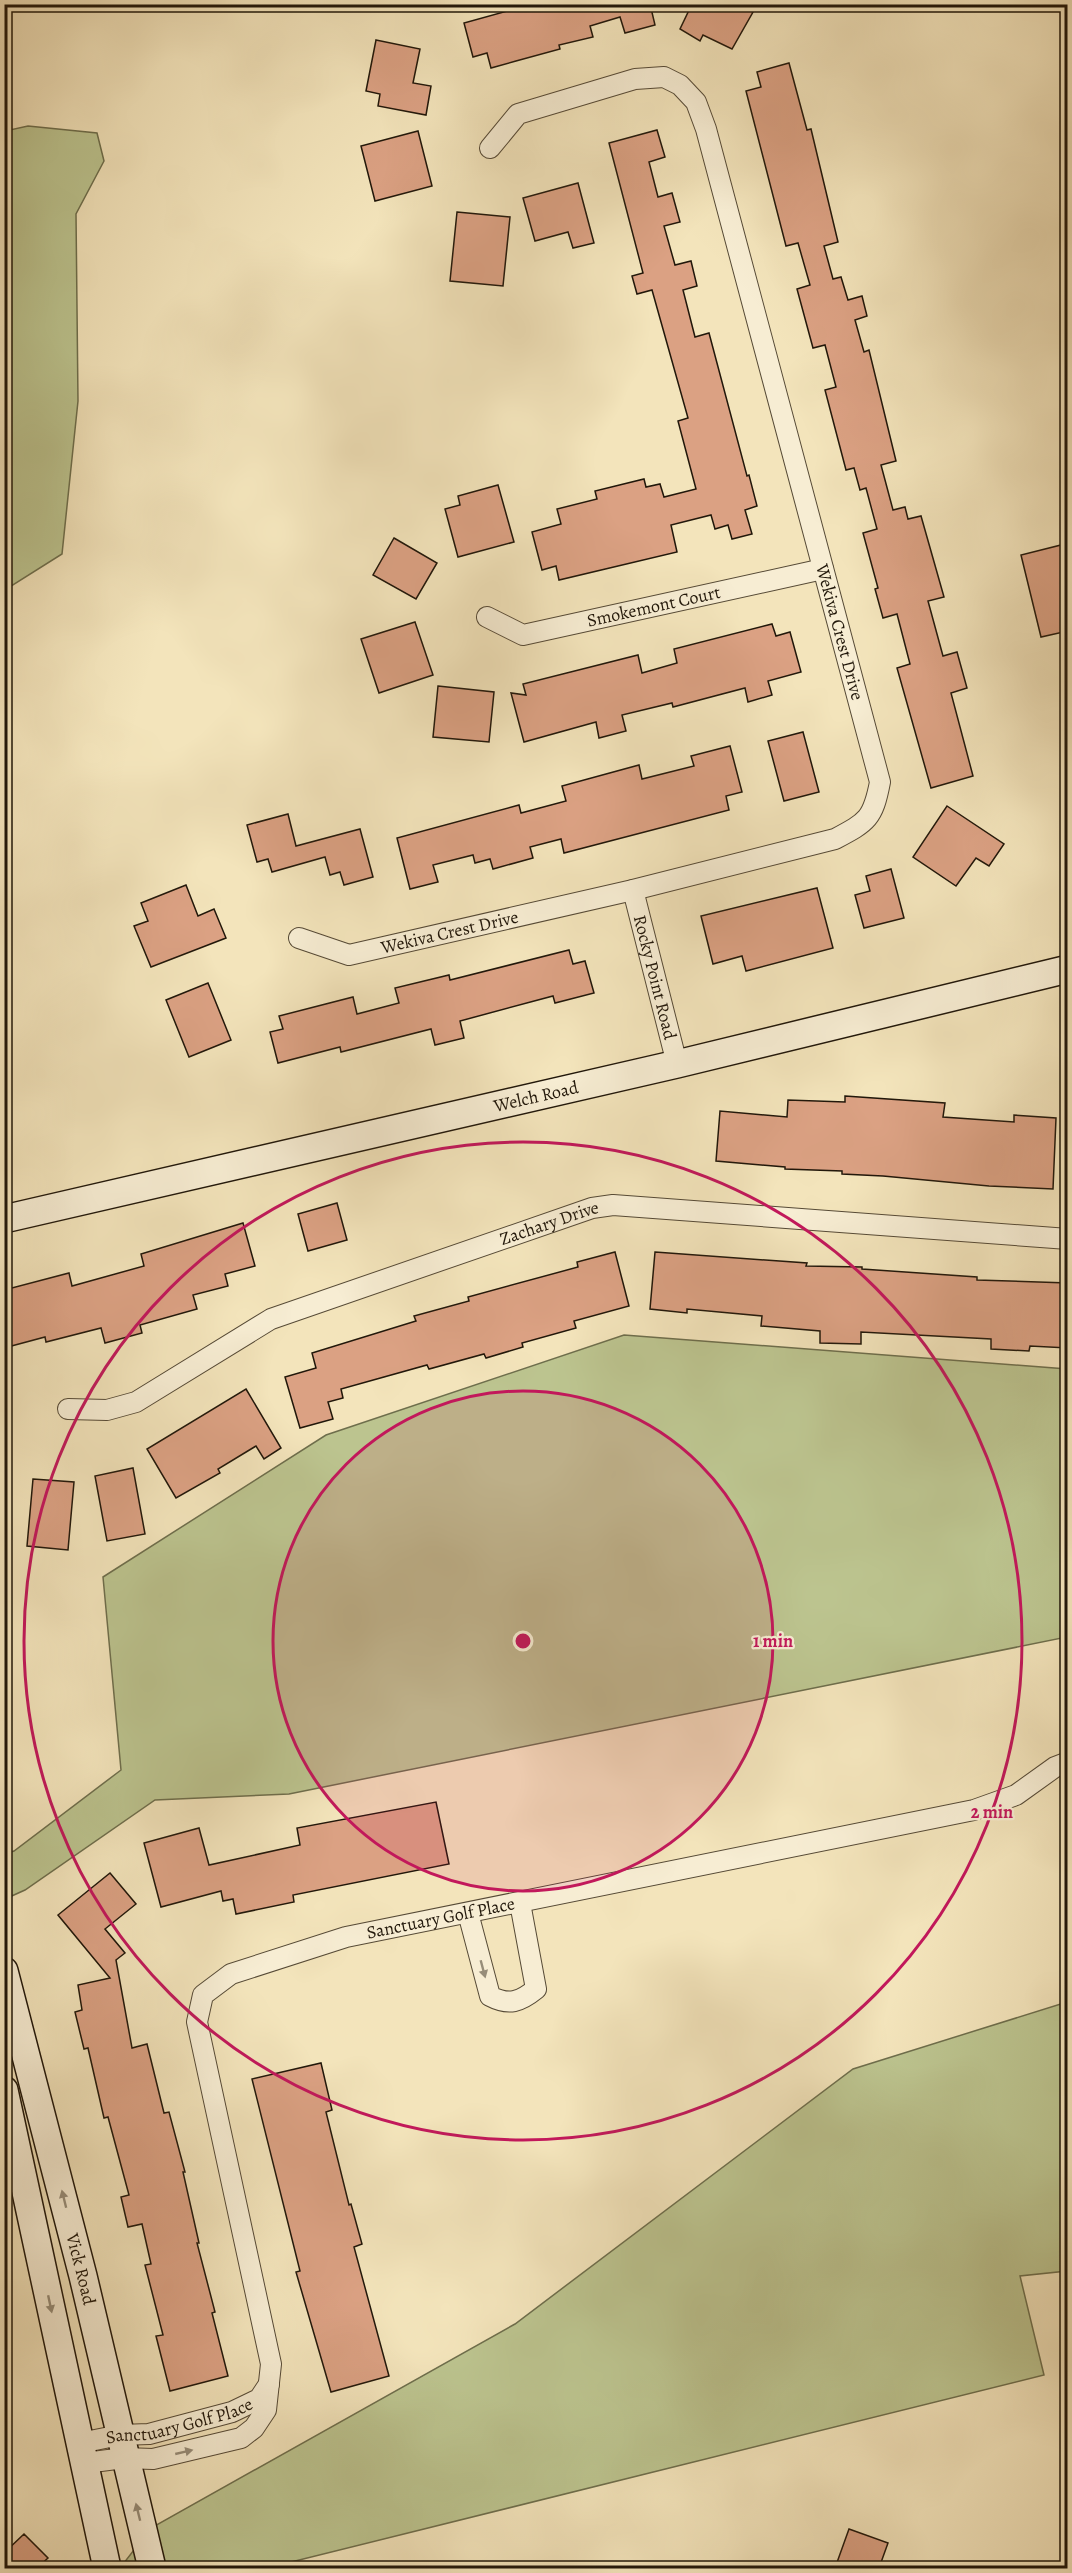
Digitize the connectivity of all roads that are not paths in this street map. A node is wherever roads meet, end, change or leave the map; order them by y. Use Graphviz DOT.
graph roads {
  1 [pos="490,148"];
  2 [pos="823,569"];
  3 [pos="488,617"];
  4 [pos="633,890"];
  5 [pos="299,938"];
  6 [pos="1068,969"];
  7 [pos="677,1064"];
  8 [pos="4,1219"];
  9 [pos="1068,1239"];
  10 [pos="68,1409"];
  11 [pos="1068,1762"];
  12 [pos="520,1903"];
  13 [pos="468,1913"];
  14 [pos="4,1971"];
  15 [pos="4,2090"];
  16 [pos="269,2385"];
  17 [pos="220,2415"];
  18 [pos="227,2442"];
  19 [pos="122,2446"];
  20 [pos="82,2453"];
  21 [pos="107,2568"];
  22 [pos="152,2568"];
  1 -- 2 [label="street, Wekiva Crest Drive"];
  2 -- 3 [label="street, Smokemont Court"];
  2 -- 4 [label="street, Wekiva Crest Drive"];
  4 -- 5 [label="street, Wekiva Crest Drive"];
  4 -- 7 [label="street, Rocky Point Road"];
  6 -- 7 [label="street, Welch Road"];
  7 -- 8 [label="street, Welch Road"];
  9 -- 10 [label="street, Zachary Drive"];
  11 -- 12 [label="street, Sanctuary Golf Place"];
  12 -- 13 [label="street, Sanctuary Golf Place"];
  13 -- 12 [label="street, one-way"];
  13 -- 16 [label="street, Sanctuary Golf Place"];
  19 -- 14 [label="street, Vick Road, one-way"];
  15 -- 20 [label="street, Vick Road, one-way"];
  16 -- 17 [label="street, Sanctuary Golf Place"];
  16 -- 18 [label="street, Sanctuary Golf Place"];
  17 -- 18 [label="street"];
  17 -- 19 [label="street, Sanctuary Golf Place"];
  19 -- 18 [label="street, Sanctuary Golf Place, one-way"];
  19 -- 20 [label="street, Sanctuary Golf Place"];
  22 -- 19 [label="street, Vick Road, one-way"];
  20 -- 21 [label="street, Vick Road"];
}
